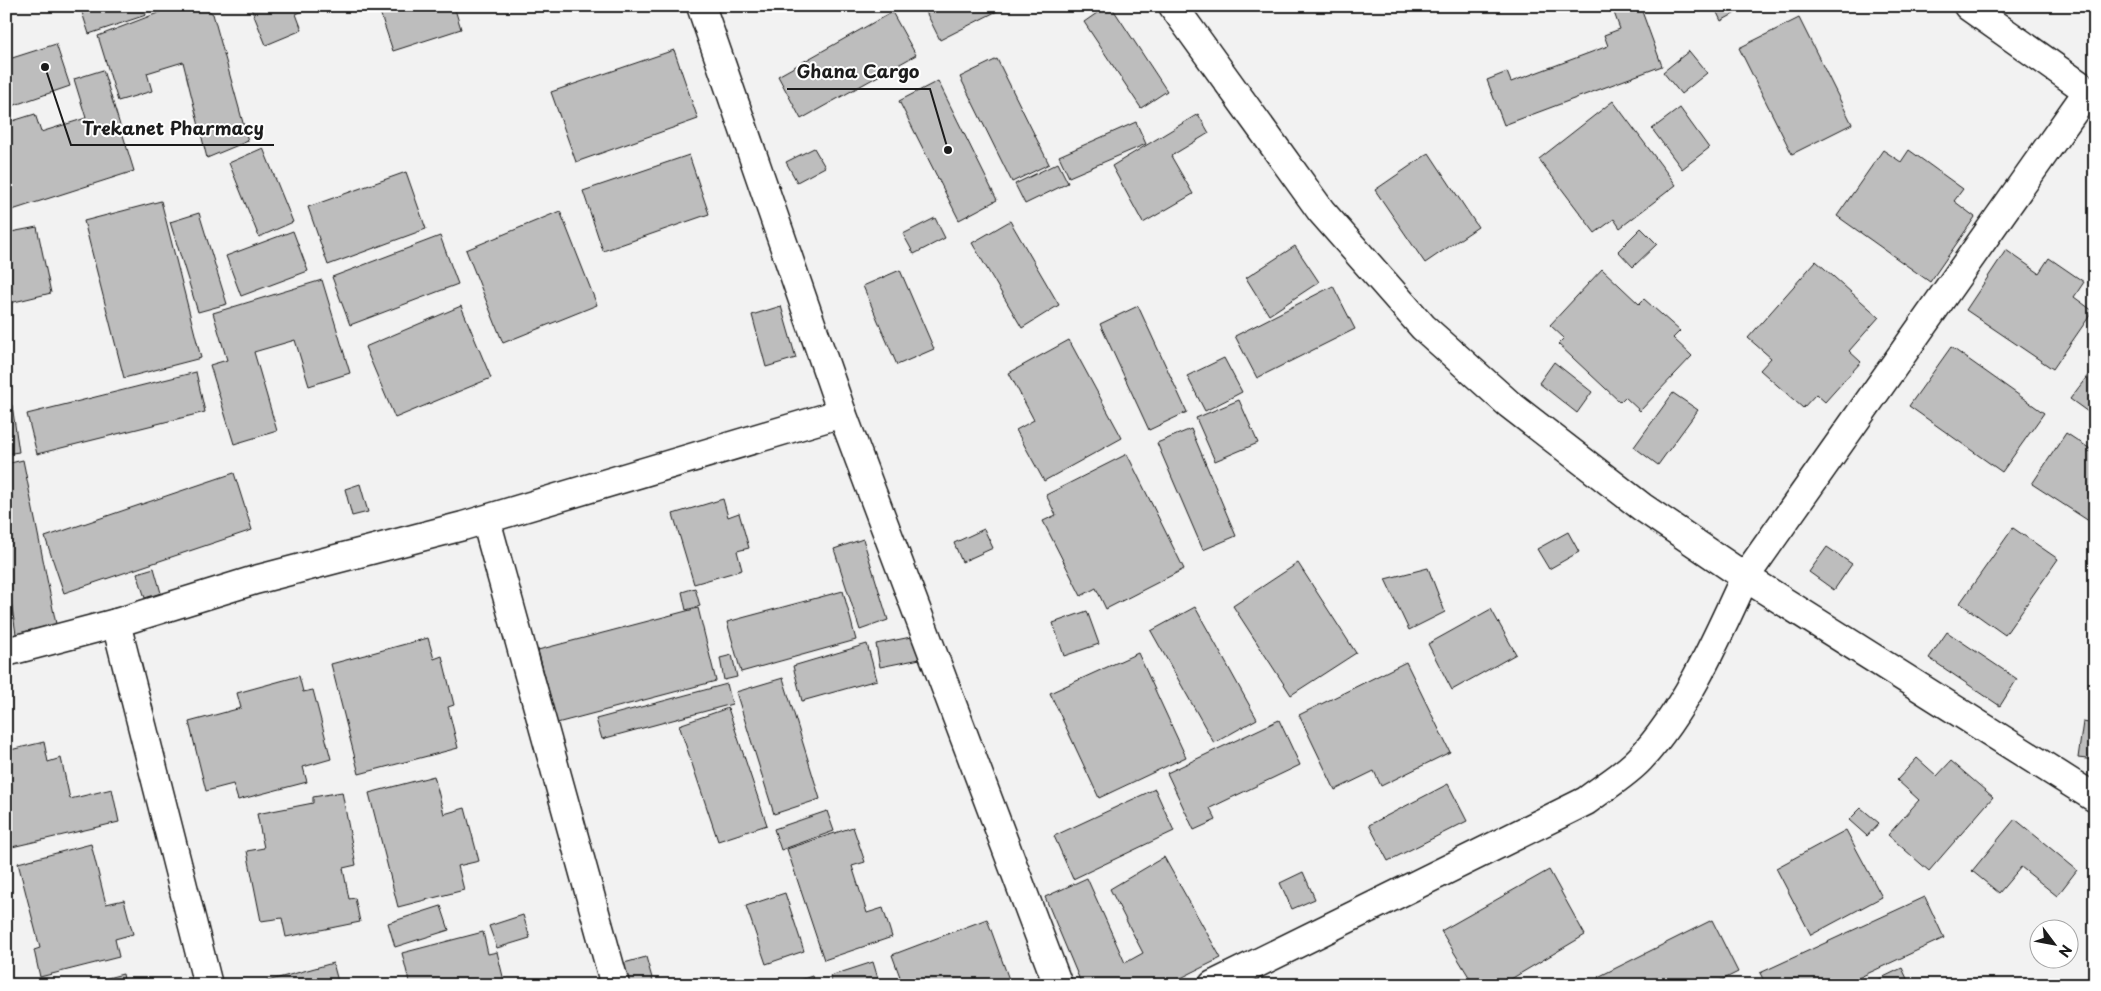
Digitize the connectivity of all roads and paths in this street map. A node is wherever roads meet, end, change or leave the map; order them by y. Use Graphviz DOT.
graph roads {
  1 [pos="701,6"];
  2 [pos="1173,6"];
  3 [pos="1968,6"];
  4 [pos="2091,94"];
  5 [pos="842,413"];
  6 [pos="486,520"];
  7 [pos="1746,577"];
  8 [pos="116,623"];
  9 [pos="6,652"];
  10 [pos="2095,798"];
  11 [pos="208,985"];
  12 [pos="615,985"];
  13 [pos="1058,985"];
  14 [pos="1213,985"];
  1 -- 5 [label="street"];
  2 -- 7 [label="street"];
  3 -- 4 [label="street"];
  4 -- 7 [label="street"];
  5 -- 6 [label="street"];
  5 -- 13 [label="street"];
  6 -- 8 [label="street"];
  6 -- 12 [label="street"];
  7 -- 10 [label="street"];
  7 -- 14 [label="street"];
  8 -- 9 [label="street"];
  8 -- 11 [label="street"];
}
